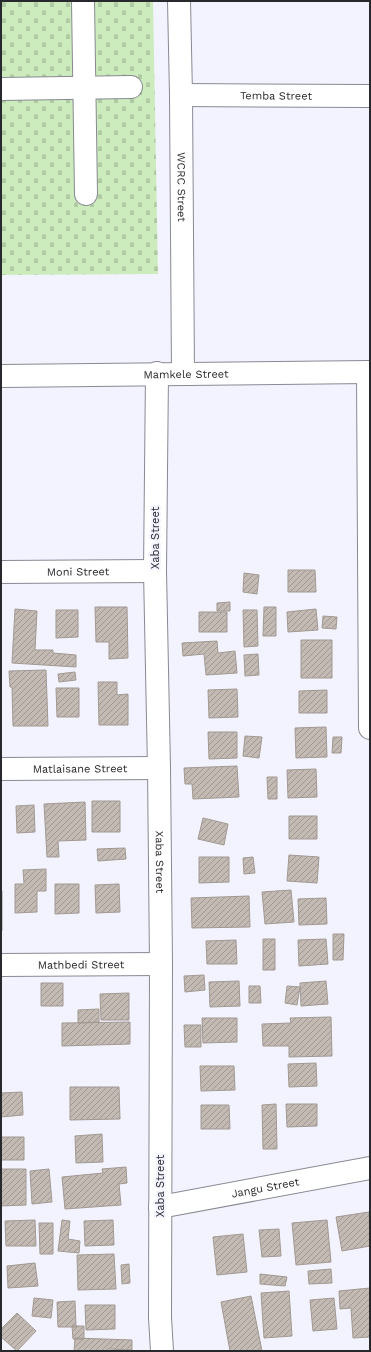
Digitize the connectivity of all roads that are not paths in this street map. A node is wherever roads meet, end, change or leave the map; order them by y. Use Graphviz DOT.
graph roads {
  1 [pos="83,1"];
  2 [pos="179,1"];
  3 [pos="131,87"];
  4 [pos="1,89"];
  5 [pos="85,89"];
  6 [pos="181,95"];
  7 [pos="370,96"];
  8 [pos="86,194"];
  9 [pos="369,372"];
  10 [pos="157,373"];
  11 [pos="183,373"];
  12 [pos="1,376"];
  13 [pos="155,570"];
  14 [pos="1,572"];
  15 [pos="370,728"];
  16 [pos="159,768"];
  17 [pos="1,769"];
  18 [pos="1,964"];
  19 [pos="161,964"];
  20 [pos="370,1168"];
  21 [pos="160,1207"];
  22 [pos="162,1351"];
  1 -- 5 [label="street"];
  2 -- 6 [label="street, WCRC Street"];
  3 -- 5 [label="street"];
  4 -- 5 [label="street"];
  5 -- 8 [label="street"];
  6 -- 7 [label="street, Temba Street"];
  6 -- 11 [label="street, WCRC Street"];
  9 -- 11 [label="street, Mamkele Street"];
  9 -- 15 [label="street"];
  10 -- 11 [label="street, Mamkele Street"];
  10 -- 12 [label="street, Mamkele Street"];
  10 -- 13 [label="street, Xaba Street"];
  13 -- 14 [label="street, Moni Street"];
  13 -- 16 [label="street, Xaba Street"];
  16 -- 17 [label="street, Matlaisane Street"];
  16 -- 19 [label="street, Xaba Street"];
  18 -- 19 [label="street, Mathbedi Street"];
  19 -- 21 [label="street, Xaba Street"];
  20 -- 21 [label="street, Jangu Street"];
  21 -- 22 [label="street, Xaba Street"];
}
